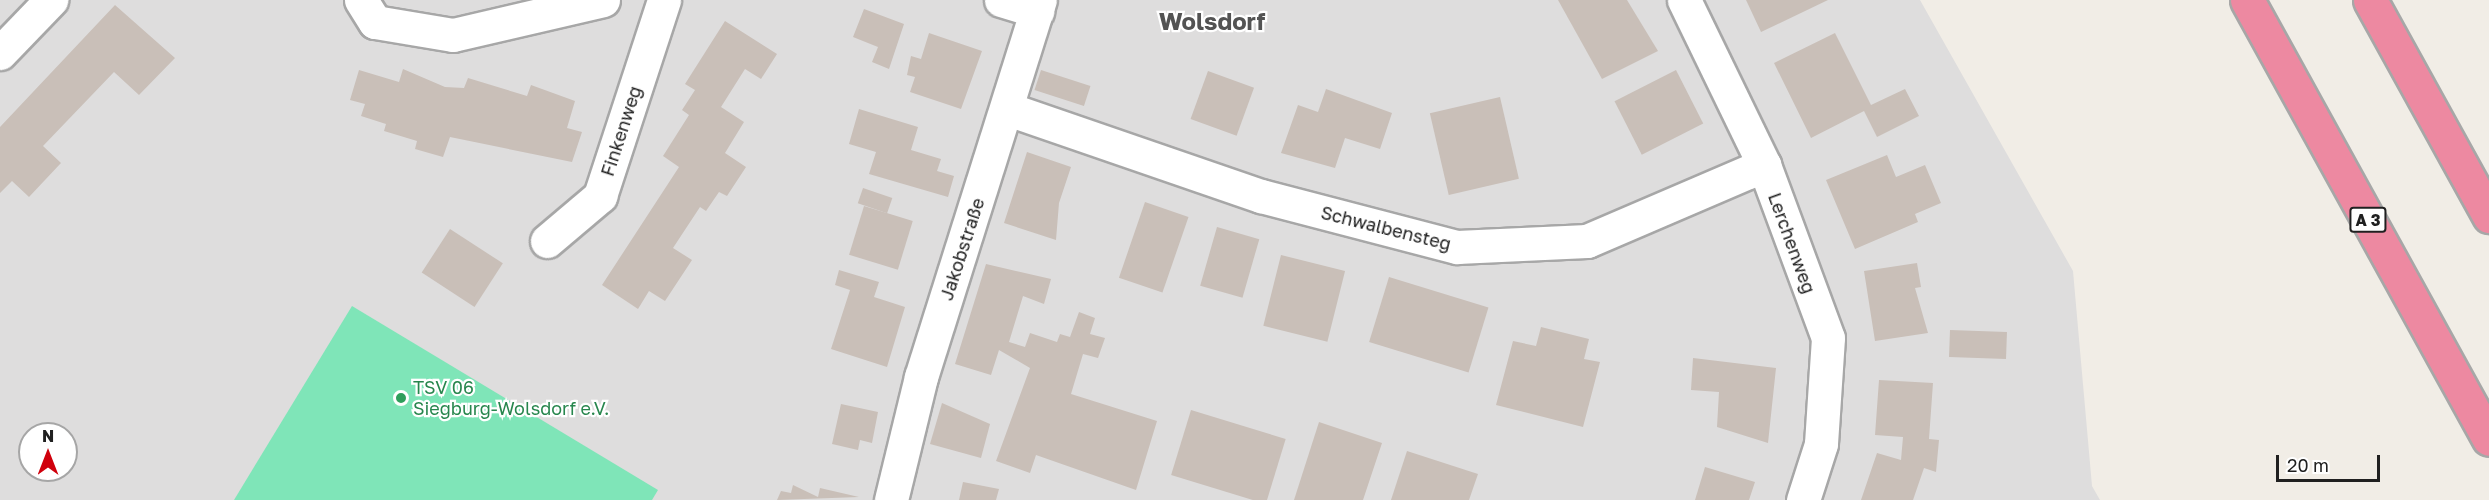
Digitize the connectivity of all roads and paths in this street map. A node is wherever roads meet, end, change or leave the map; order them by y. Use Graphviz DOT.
graph roads {
  1 [pos="51,0"];
  2 [pos="361,0"];
  3 [pos="603,0"];
  4 [pos="664,0"];
  5 [pos="1001,0"];
  6 [pos="1684,0"];
  7 [pos="2247,0"];
  8 [pos="2370,0"];
  9 [pos="1039,5"];
  10 [pos="0,53"];
  11 [pos="1008,110"];
  12 [pos="1764,165"];
  13 [pos="2489,216"];
  14 [pos="547,241"];
  15 [pos="2489,440"];
  16 [pos="891,500"];
  17 [pos="1803,500"];
  1 -- 10 [label="street"];
  2 -- 3 [label="street"];
  4 -- 14 [label="street, Finkenweg"];
  5 -- 9 [label="street"];
  6 -- 12 [label="street, Lerchenweg"];
  7 -- 15 [label="highway, A 3"];
  8 -- 13 [label="highway"];
  9 -- 11 [label="street, Jakobstraße"];
  11 -- 12 [label="street, Schwalbensteg"];
  11 -- 16 [label="street, Jakobstraße"];
  12 -- 17 [label="street, Lerchenweg"];
}
